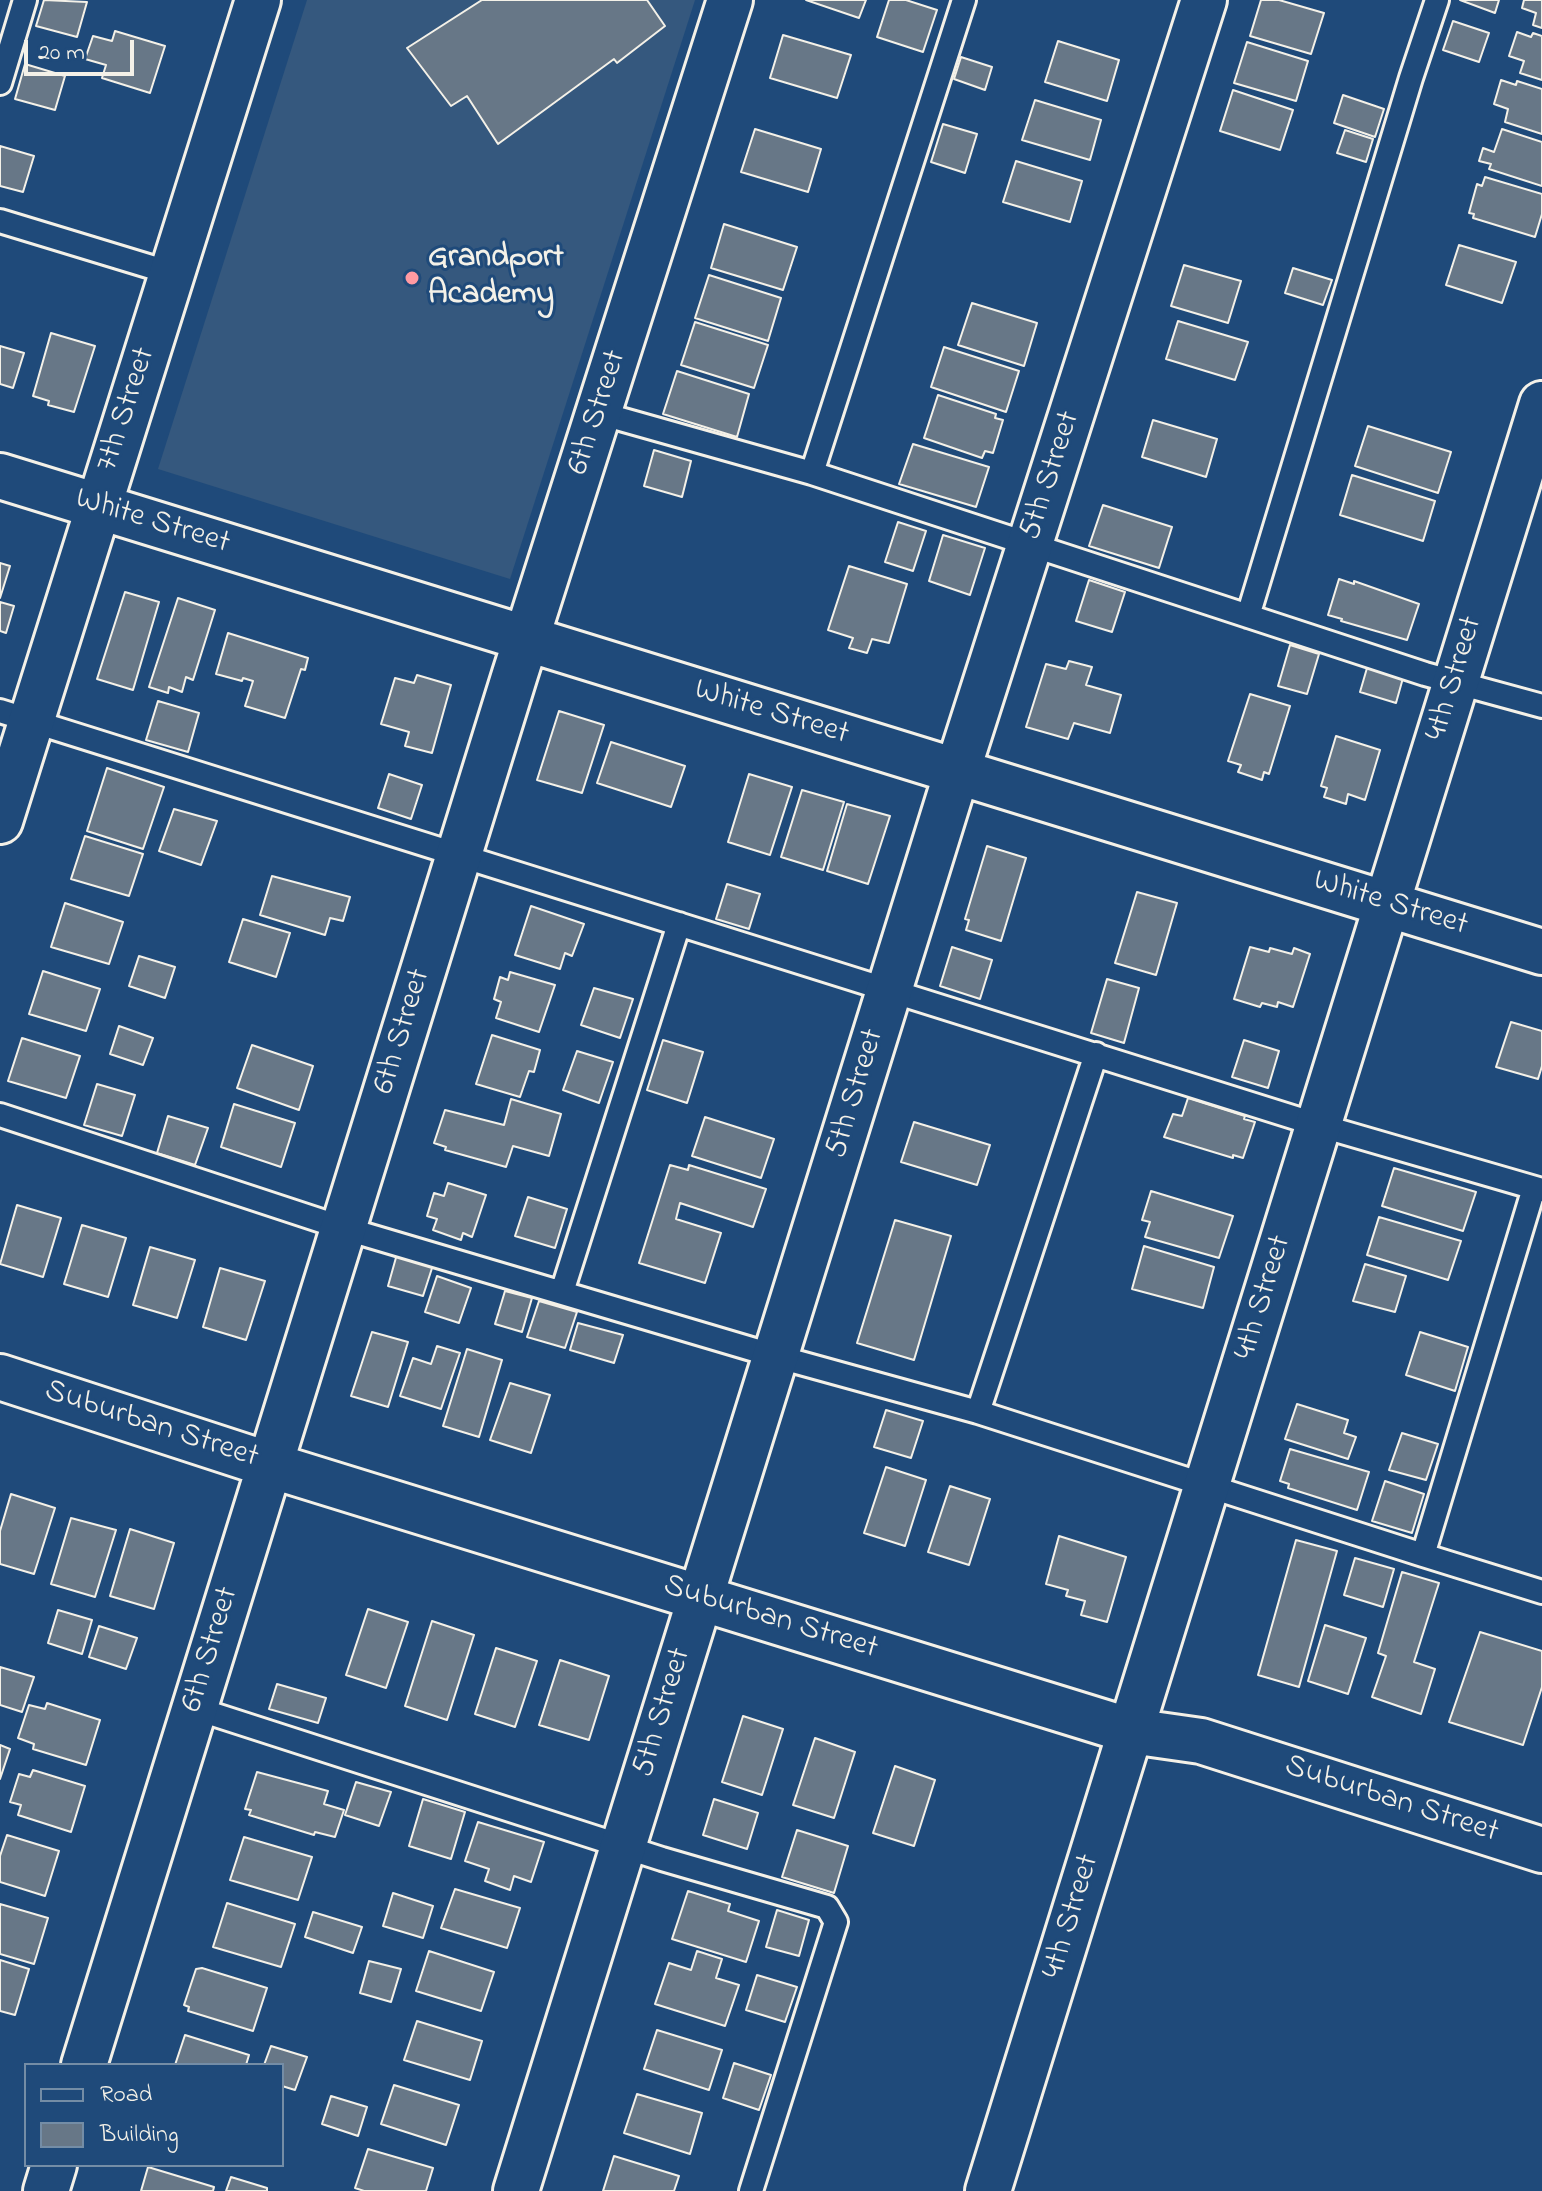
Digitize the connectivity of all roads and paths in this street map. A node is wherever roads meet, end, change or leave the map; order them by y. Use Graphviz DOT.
graph roads {
  1 [pos="25,0"];
  2 [pos="258,0"];
  3 [pos="730,0"];
  4 [pos="964,0"];
  5 [pos="1204,0"];
  6 [pos="1437,0"];
  7 [pos="0,83"];
  8 [pos="0,221"];
  9 [pos="171,273"];
  10 [pos="1542,404"];
  11 [pos="599,413"];
  12 [pos="812,473"];
  13 [pos="0,476"];
  14 [pos="98,506"];
  15 [pos="1030,545"];
  16 [pos="1248,616"];
  17 [pos="527,638"];
  18 [pos="1455,682"];
  19 [pos="1542,706"];
  20 [pos="15,716"];
  21 [pos="957,772"];
  22 [pos="0,821"];
  23 [pos="459,856"];
  24 [pos="1387,904"];
  25 [pos="679,924"];
  26 [pos="1542,952"];
  27 [pos="890,988"];
  28 [pos="1096,1054"];
  29 [pos="0,1115"];
  30 [pos="1318,1125"];
  31 [pos="1538,1189"];
  32 [pos="343,1228"];
  33 [pos="562,1292"];
  34 [pos="775,1356"];
  35 [pos="0,1377"];
  36 [pos="978,1412"];
  37 [pos="270,1465"];
  38 [pos="1207,1486"];
  39 [pos="1423,1555"];
  40 [pos="1542,1592"];
  41 [pos="700,1598"];
  42 [pos="194,1708"];
  43 [pos="1131,1731"];
  44 [pos="623,1845"];
  45 [pos="1542,1850"];
  46 [pos="85,2063"];
  47 [pos="53,2167"];
  48 [pos="46,2191"];
  49 [pos="516,2191"];
  50 [pos="751,2191"];
  51 [pos="988,2191"];
  1 -- 7 [label="lane"];
  2 -- 9 [label="street, 7th Street"];
  3 -- 11 [label="street, 6th Street"];
  4 -- 12 [label="lane"];
  5 -- 15 [label="street, 5th Street"];
  6 -- 16 [label="lane"];
  8 -- 9 [label="lane"];
  9 -- 14 [label="street, 7th Street"];
  10 -- 18 [label="street, 4th Street"];
  11 -- 12 [label="lane"];
  11 -- 17 [label="street, 6th Street"];
  12 -- 15 [label="lane"];
  13 -- 14 [label="street, White Street"];
  14 -- 17 [label="street, White Street"];
  14 -- 20 [label="street, 7th Street"];
  15 -- 16 [label="lane"];
  15 -- 21 [label="street, 5th Street"];
  16 -- 18 [label="lane"];
  17 -- 21 [label="street, White Street"];
  17 -- 23 [label="street, 6th Street"];
  18 -- 19 [label="lane"];
  18 -- 24 [label="street, 4th Street"];
  20 -- 22 [label="street, 7th Street"];
  20 -- 23 [label="lane"];
  21 -- 24 [label="street, White Street"];
  21 -- 27 [label="street, 5th Street"];
  23 -- 25 [label="lane"];
  23 -- 32 [label="street, 6th Street"];
  24 -- 26 [label="street, White Street"];
  24 -- 30 [label="street, 4th Street"];
  25 -- 27 [label="lane"];
  25 -- 33 [label="lane"];
  27 -- 28 [label="lane"];
  27 -- 34 [label="street, 5th Street"];
  28 -- 30 [label="lane"];
  28 -- 36 [label="lane"];
  29 -- 32 [label="lane"];
  30 -- 31 [label="lane"];
  30 -- 38 [label="street, 4th Street"];
  31 -- 39 [label="lane"];
  32 -- 33 [label="lane"];
  32 -- 37 [label="street, 6th Street"];
  33 -- 34 [label="lane"];
  34 -- 36 [label="lane"];
  34 -- 41 [label="street, 5th Street"];
  35 -- 37 [label="street, Suburban Street"];
  36 -- 38 [label="lane"];
  37 -- 41 [label="street, Suburban Street"];
  37 -- 42 [label="street, 6th Street"];
  38 -- 39 [label="lane"];
  38 -- 43 [label="street, 4th Street"];
  39 -- 40 [label="lane"];
  41 -- 43 [label="street, Suburban Street"];
  41 -- 44 [label="street, 5th Street"];
  42 -- 44 [label="lane"];
  42 -- 46 [label="street, 6th Street"];
  43 -- 45 [label="street, Suburban Street"];
  43 -- 51 [label="street, 4th Street"];
  44 -- 49 [label="street, 5th Street"];
  44 -- 50 [label="lane"];
  47 -- 48 [label="street"];
}
